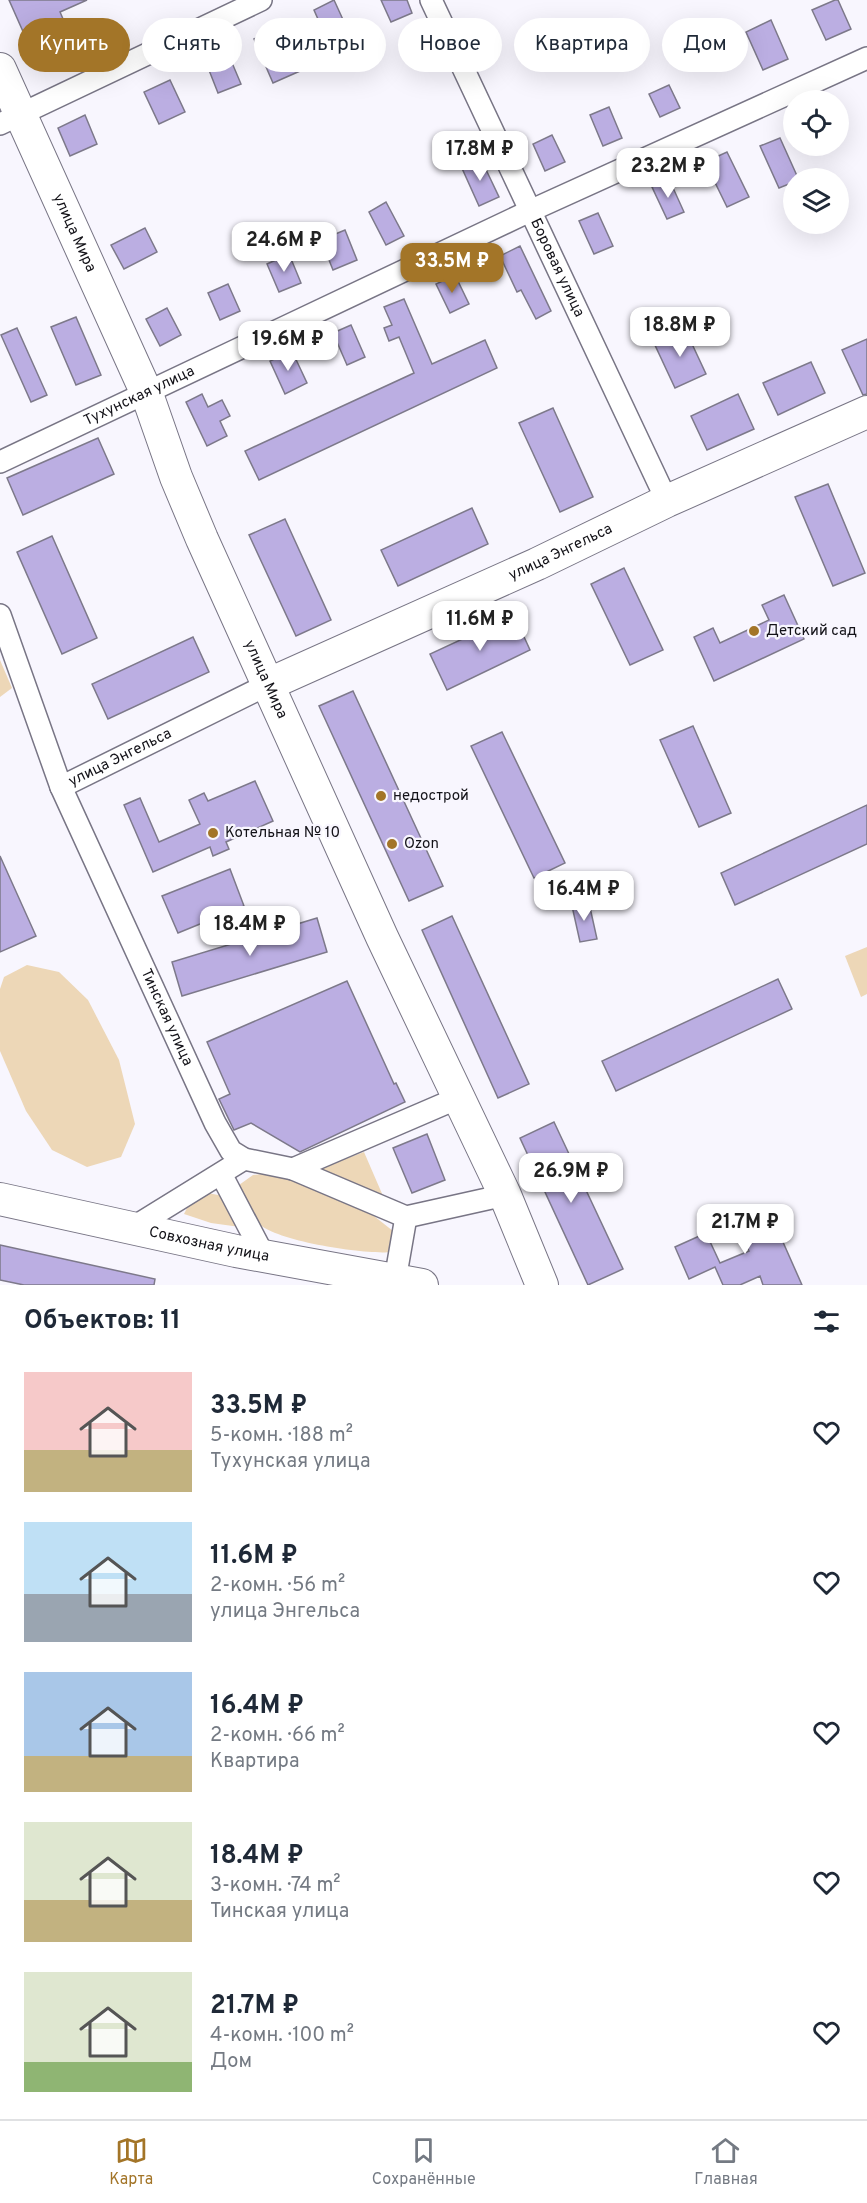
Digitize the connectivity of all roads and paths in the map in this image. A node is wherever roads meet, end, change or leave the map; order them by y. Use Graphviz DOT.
graph roads {
  1 [pos="261,0"];
  2 [pos="431,0"];
  3 [pos="867,58"];
  4 [pos="0,69"];
  5 [pos="11,119"];
  6 [pos="532,210"];
  7 [pos="147,394"];
  8 [pos="867,412"];
  9 [pos="0,462"];
  10 [pos="667,501"];
  11 [pos="0,615"];
  12 [pos="269,684"];
  13 [pos="61,787"];
  14 [pos="458,1098"];
  15 [pos="244,1159"];
  16 [pos="293,1168"];
  17 [pos="221,1174"];
  18 [pos="505,1195"];
  19 [pos="0,1199"];
  20 [pos="406,1217"];
  21 [pos="134,1227"];
  22 [pos="264,1256"];
  23 [pos="408,1282"];
  24 [pos="542,1285"];
  1 -- 5 [label="street"];
  2 -- 6 [label="street, Боровая улица"];
  3 -- 6 [label="street, Тухунская улица"];
  4 -- 5 [label="main road, улица Мира"];
  5 -- 7 [label="main road, улица Мира"];
  6 -- 7 [label="street, Тухунская улица"];
  6 -- 10 [label="street, Боровая улица"];
  7 -- 9 [label="street, Тухунская улица"];
  7 -- 12 [label="main road, улица Мира"];
  8 -- 10 [label="main road, улица Энгельса"];
  10 -- 12 [label="main road, улица Энгельса"];
  11 -- 13 [label="street, Тинская улица"];
  12 -- 13 [label="street, улица Энгельса"];
  12 -- 14 [label="main road, улица Мира"];
  13 -- 15 [label="street, Тинская улица"];
  14 -- 16 [label="street"];
  14 -- 18 [label="main road, улица Мира"];
  15 -- 16 [label="street"];
  15 -- 17 [label="street"];
  16 -- 20 [label="street"];
  17 -- 21 [label="street"];
  17 -- 22 [label="street"];
  18 -- 20 [label="street"];
  18 -- 24 [label="main road, улица Мира"];
  19 -- 21 [label="main road, Совхозная улица"];
  20 -- 23 [label="street"];
  21 -- 22 [label="main road, Совхозная улица"];
  22 -- 23 [label="main road, Совхозная улица"];
}
